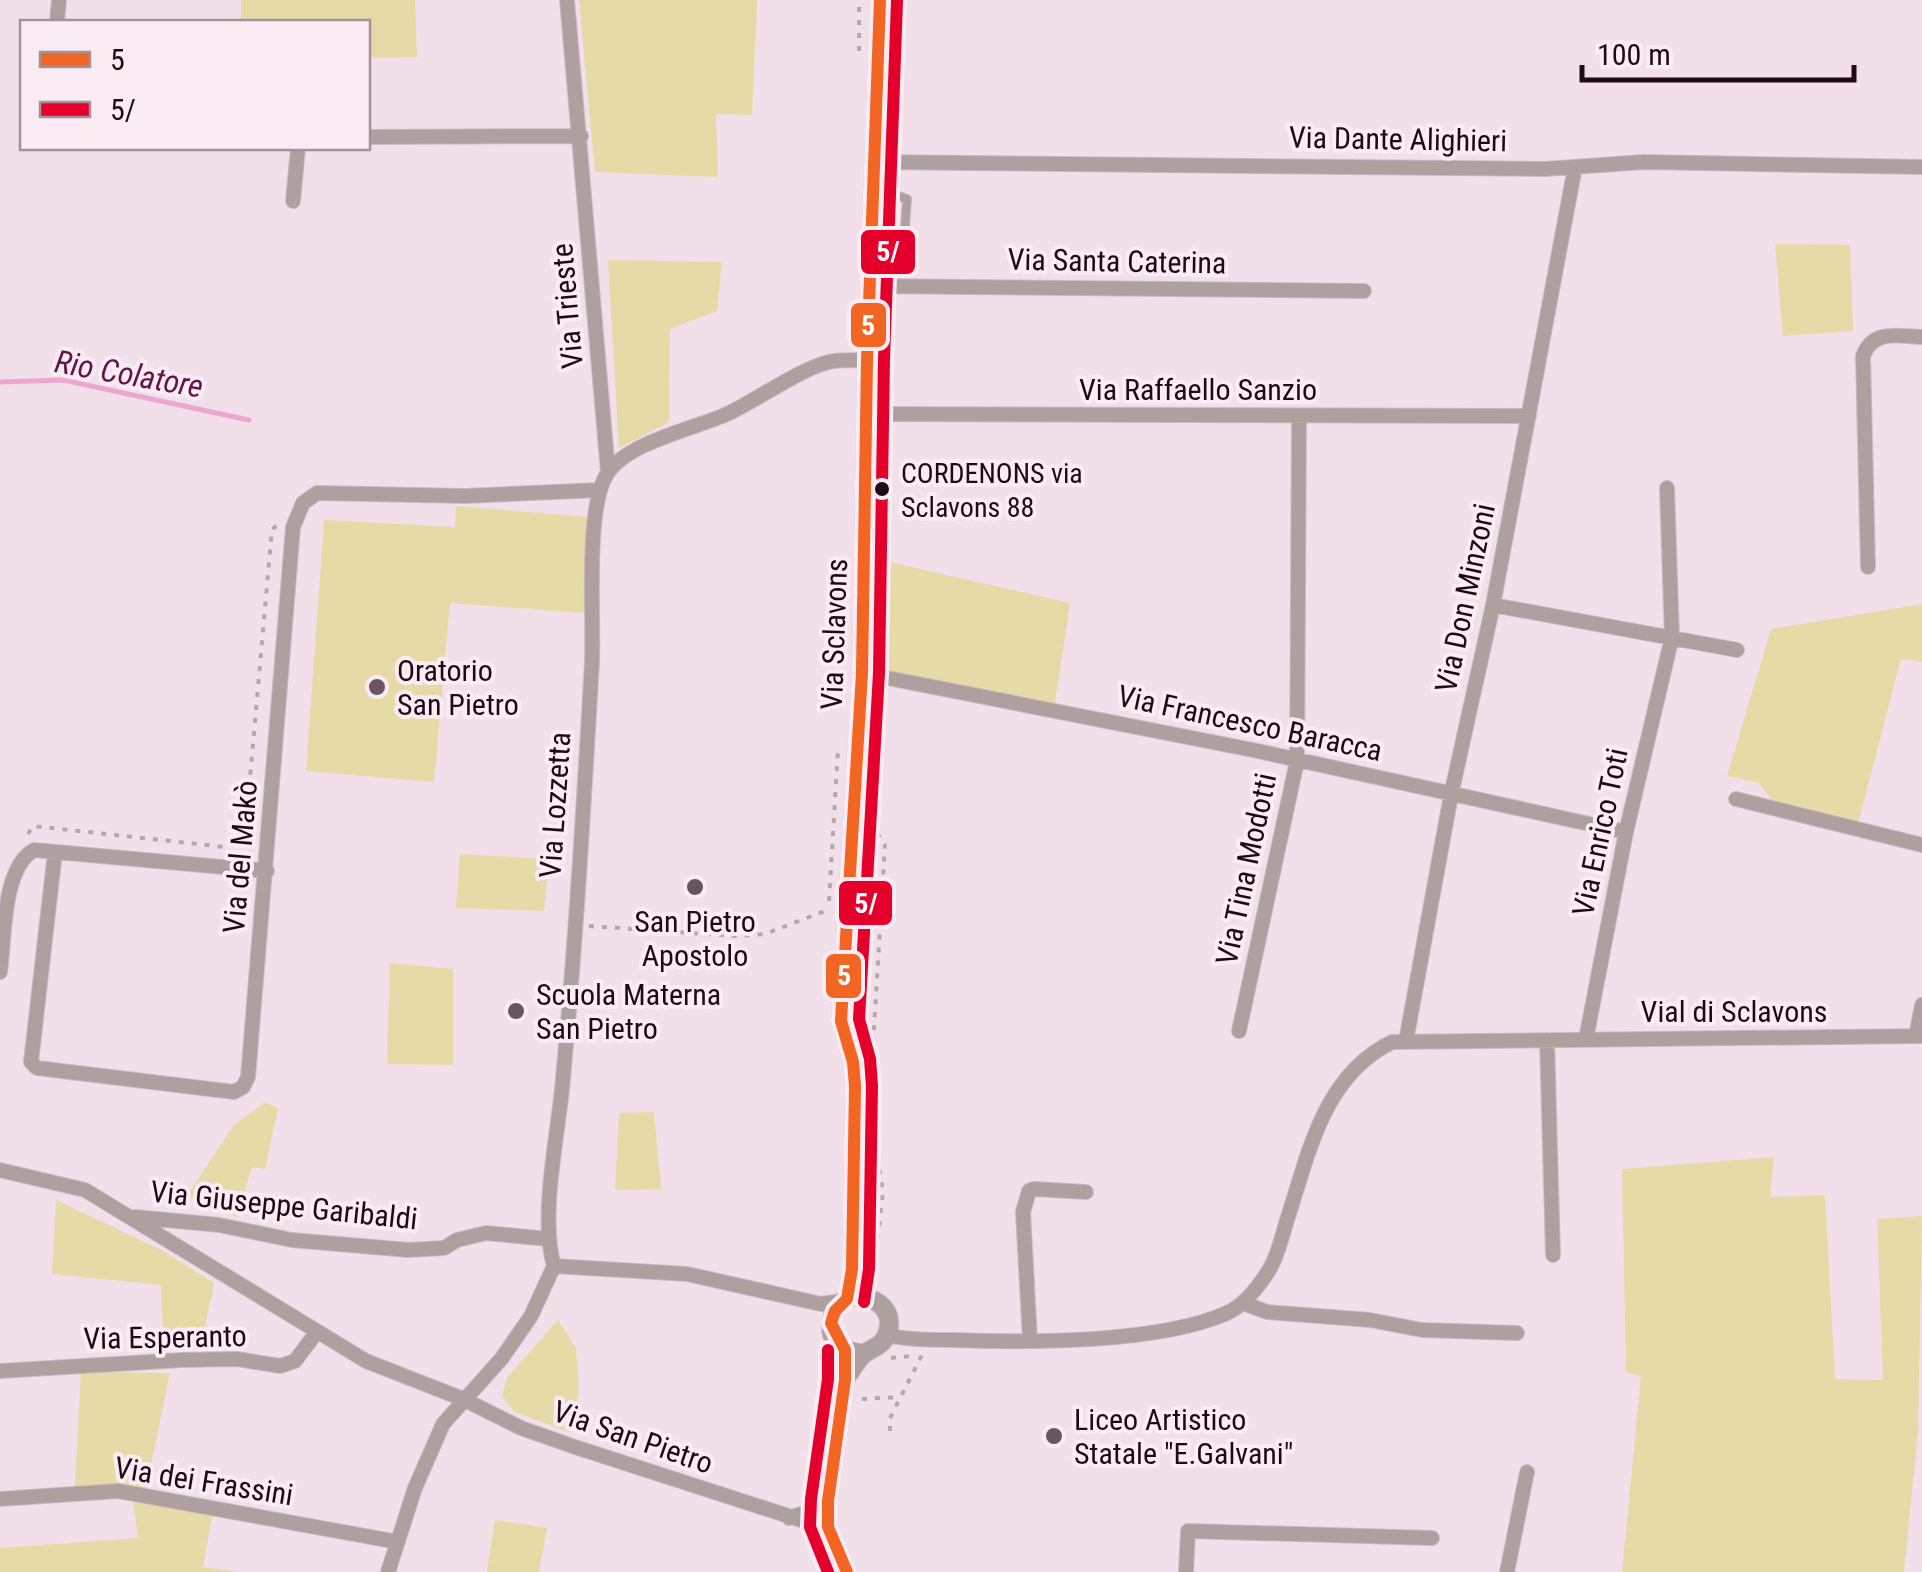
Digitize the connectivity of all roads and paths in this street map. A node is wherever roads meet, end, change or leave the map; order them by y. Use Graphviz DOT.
graph roads {
  1 [pos="567,0"];
  2 [pos="880,0"];
  3 [pos="370,136"];
  4 [pos="580,136"];
  5 [pos="298,150"];
  6 [pos="872,162"];
  7 [pos="1575,167"];
  8 [pos="1922,168"];
  9 [pos="872,186"];
  10 [pos="293,200"];
  11 [pos="870,265"];
  12 [pos="869,286"];
  13 [pos="1364,291"];
  14 [pos="1922,336"];
  15 [pos="866,360"];
  16 [pos="867,414"];
  17 [pos="1530,416"];
  18 [pos="1299,417"];
  19 [pos="608,472"];
  20 [pos="1666,488"];
  21 [pos="600,490"];
  22 [pos="293,526"];
  23 [pos="1868,568"];
  24 [pos="1493,605"];
  25 [pos="1672,637"];
  26 [pos="1737,650"];
  27 [pos="862,673"];
  28 [pos="1297,761"];
  29 [pos="1451,796"];
  30 [pos="1736,799"];
  31 [pos="869,821"];
  32 [pos="1626,832"];
  33 [pos="1922,845"];
  34 [pos="55,852"];
  35 [pos="27,854"];
  36 [pos="266,871"];
  37 [pos="828,910"];
  38 [pos="574,925"];
  39 [pos="0,972"];
  40 [pos="1922,1005"];
  41 [pos="1239,1031"];
  42 [pos="1919,1036"];
  43 [pos="1586,1039"];
  44 [pos="1546,1040"];
  45 [pos="1406,1041"];
  46 [pos="872,1063"];
  47 [pos="871,1122"];
  48 [pos="0,1170"];
  49 [pos="1086,1192"];
  50 [pos="130,1216"];
  51 [pos="549,1238"];
  52 [pos="1553,1255"];
  53 [pos="554,1266"];
  54 [pos="859,1296"];
  55 [pos="1243,1302"];
  56 [pos="1517,1333"];
  57 [pos="316,1334"];
  58 [pos="886,1335"];
  59 [pos="924,1339"];
  60 [pos="1030,1340"];
  61 [pos="845,1350"];
  62 [pos="864,1354"];
  63 [pos="922,1356"];
  64 [pos="886,1358"];
  65 [pos="0,1371"];
  66 [pos="845,1380"];
  67 [pos="901,1397"];
  68 [pos="463,1399"];
  69 [pos="842,1400"];
  70 [pos="890,1431"];
  71 [pos="1527,1472"];
  72 [pos="828,1493"];
  73 [pos="0,1499"];
  74 [pos="789,1518"];
  75 [pos="832,1536"];
  76 [pos="1432,1538"];
  77 [pos="398,1542"];
  78 [pos="388,1572"];
  79 [pos="848,1572"];
  80 [pos="1186,1572"];
  81 [pos="1507,1572"];
  1 -- 4 [label="street, Via Trieste"];
  2 -- 6 [label="street, Via Sclavons"];
  3 -- 4 [label="street"];
  4 -- 19 [label="street, Via Trieste"];
  5 -- 10 [label="street"];
  6 -- 7 [label="street, Via Dante Alighieri"];
  6 -- 9 [label="street, Via Sclavons"];
  7 -- 8 [label="street, Via Dante Alighieri"];
  7 -- 17 [label="street, Via Don Minzoni"];
  9 -- 11 [label="street, Via Sclavons"];
  9 -- 11 [label="lane"];
  11 -- 12 [label="street, Via Sclavons"];
  12 -- 13 [label="street, Via Santa Caterina"];
  12 -- 15 [label="street, Via Sclavons"];
  14 -- 23 [label="street"];
  15 -- 16 [label="street, Via Sclavons"];
  15 -- 19 [label="street"];
  16 -- 18 [label="street, Via Raffaello Sanzio"];
  16 -- 27 [label="street, Via Sclavons"];
  17 -- 18 [label="street, Via Raffaello Sanzio"];
  17 -- 24 [label="street, Via Don Minzoni"];
  18 -- 28 [label="street, Via Tina Modotti"];
  19 -- 21 [label="street, Via Lozzetta"];
  20 -- 25 [label="street, Via Enrico Toti"];
  21 -- 22 [label="street"];
  21 -- 38 [label="street, Via Lozzetta"];
  22 -- 35 [label="path"];
  22 -- 36 [label="street, Via del Makò"];
  24 -- 25 [label="street"];
  24 -- 29 [label="street, Via Don Minzoni"];
  25 -- 26 [label="street"];
  25 -- 32 [label="street, Via Enrico Toti"];
  27 -- 28 [label="street, Via Francesco Baracca"];
  27 -- 54 [label="street, Via Sclavons"];
  28 -- 29 [label="street, Via Francesco Baracca"];
  28 -- 41 [label="street, Via Tina Modotti"];
  29 -- 32 [label="street, Via Francesco Baracca"];
  29 -- 45 [label="street, Via Don Minzoni"];
  30 -- 33 [label="street"];
  31 -- 46 [label="path"];
  32 -- 43 [label="street, Via Enrico Toti"];
  34 -- 35 [label="street"];
  34 -- 36 [label="street"];
  34 -- 36 [label="street, Via del Makò"];
  35 -- 39 [label="street"];
  37 -- 38 [label="path"];
  38 -- 51 [label="street, Via Lozzetta"];
  40 -- 42 [label="street"];
  42 -- 43 [label="street, Vial di Sclavons"];
  43 -- 44 [label="street, Vial di Sclavons"];
  44 -- 45 [label="street, Vial di Sclavons"];
  44 -- 52 [label="street"];
  45 -- 55 [label="street, Vial di Sclavons"];
  47 -- 54 [label="path"];
  48 -- 50 [label="street, Via Giuseppe Garibaldi"];
  49 -- 60 [label="street"];
  50 -- 51 [label="street, Via Giuseppe Garibaldi"];
  50 -- 57 [label="street, Via Giuseppe Garibaldi"];
  51 -- 53 [label="street, Via Lozzetta"];
  53 -- 54 [label="street"];
  53 -- 68 [label="street"];
  54 -- 58 [label="street, Via Sclavons"];
  54 -- 61 [label="street, Via Sclavons"];
  55 -- 56 [label="street"];
  55 -- 60 [label="street, Vial di Sclavons"];
  57 -- 65 [label="street, Via Esperanto"];
  57 -- 68 [label="street, Via San Pietro"];
  58 -- 59 [label="street, Vial di Sclavons"];
  58 -- 62 [label="street, Via Sclavons"];
  59 -- 60 [label="street, Vial di Sclavons"];
  59 -- 63 [label="path"];
  61 -- 62 [label="street"];
  61 -- 66 [label="street, Via Sclavons"];
  62 -- 66 [label="street, Via Sclavons"];
  63 -- 64 [label="path"];
  63 -- 67 [label="path"];
  66 -- 69 [label="street, Via Sclavons"];
  67 -- 69 [label="path"];
  67 -- 70 [label="path"];
  68 -- 74 [label="street, Via San Pietro"];
  68 -- 77 [label="street"];
  69 -- 72 [label="street, Via Sclavons"];
  71 -- 81 [label="street"];
  72 -- 74 [label="street"];
  72 -- 75 [label="street, Via Sclavons"];
  73 -- 77 [label="street, Via dei Frassini"];
  74 -- 75 [label="street, Via San Pietro"];
  75 -- 79 [label="street, Via Sclavons"];
  76 -- 80 [label="street"];
  77 -- 78 [label="street"];
}
